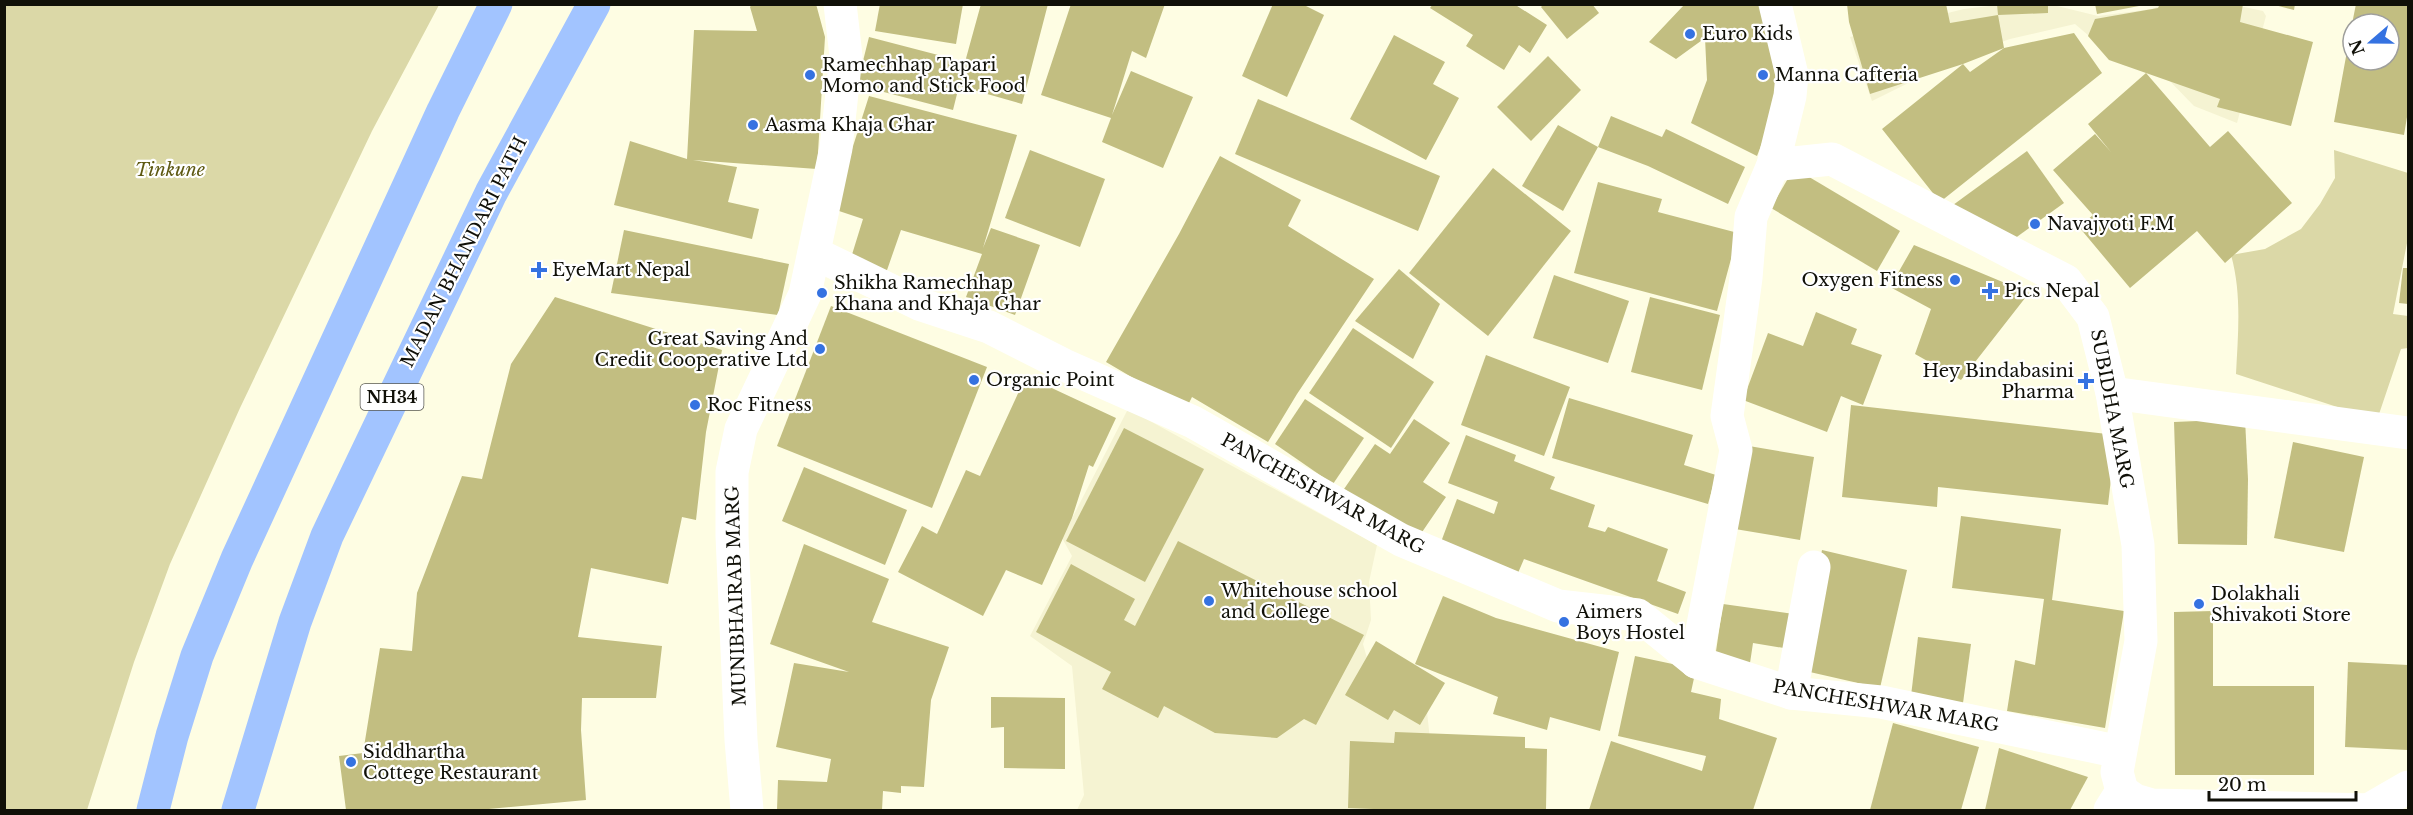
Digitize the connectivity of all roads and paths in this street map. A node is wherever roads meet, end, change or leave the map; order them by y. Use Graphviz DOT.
graph roads {
  1 [pos="496,4"];
  2 [pos="594,4"];
  3 [pos="840,4"];
  4 [pos="1774,4"];
  5 [pos="1773,165"];
  6 [pos="814,254"];
  7 [pos="2112,393"];
  8 [pos="2409,433"];
  9 [pos="1814,567"];
  10 [pos="1696,662"];
  11 [pos="1791,693"];
  12 [pos="2120,752"];
  13 [pos="2409,787"];
  14 [pos="2116,801"];
  15 [pos="153,810"];
  16 [pos="238,810"];
  17 [pos="747,810"];
  18 [pos="2371,810"];
  1 -- 15 [label="highway"];
  2 -- 16 [label="highway, MADAN BHANDARI PATH / NH34"];
  3 -- 6 [label="street, MUNIBHAIRAB MARG"];
  4 -- 5 [label="street"];
  5 -- 7 [label="street, SUBIDHA MARG"];
  5 -- 10 [label="street"];
  6 -- 10 [label="street, PANCHESHWAR MARG"];
  6 -- 17 [label="street, MUNIBHAIRAB MARG"];
  7 -- 8 [label="street"];
  7 -- 12 [label="street, SUBIDHA MARG"];
  9 -- 11 [label="street"];
  10 -- 11 [label="street, PANCHESHWAR MARG"];
  11 -- 12 [label="street, PANCHESHWAR MARG"];
  12 -- 14 [label="street, SUBIDHA MARG"];
  13 -- 18 [label="street"];
  14 -- 18 [label="street"];
}
